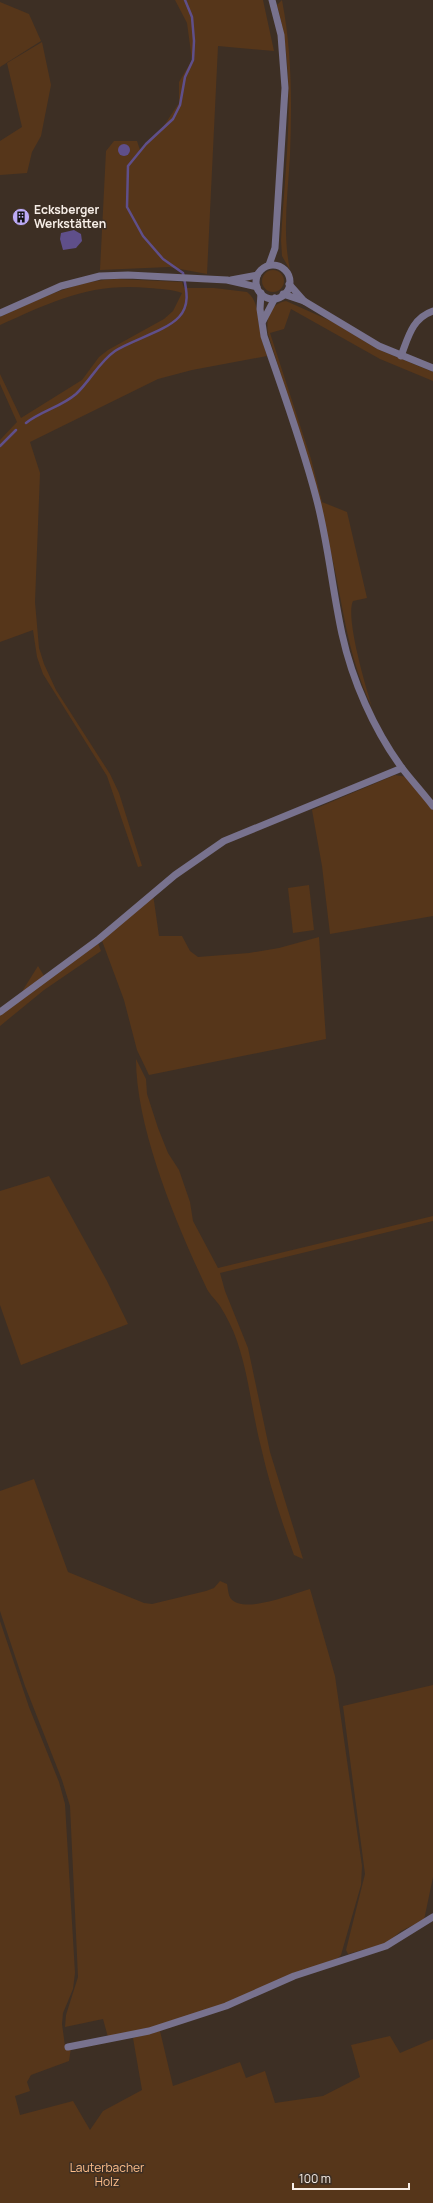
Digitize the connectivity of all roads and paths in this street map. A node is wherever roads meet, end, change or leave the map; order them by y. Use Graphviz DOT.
graph roads {
  1 [pos="272,0"];
  2 [pos="275,248"];
  3 [pos="269,265"];
  4 [pos="280,267"];
  5 [pos="257,275"];
  6 [pos="227,280"];
  7 [pos="289,284"];
  8 [pos="259,290"];
  9 [pos="283,294"];
  10 [pos="275,298"];
  11 [pos="304,301"];
  12 [pos="433,311"];
  13 [pos="0,313"];
  14 [pos="263,321"];
  15 [pos="401,356"];
  16 [pos="433,368"];
  17 [pos="402,768"];
  18 [pos="433,806"];
  19 [pos="0,1012"];
  20 [pos="433,1917"];
  21 [pos="68,2047"];
  1 -- 2 [label="street"];
  2 -- 3 [label="street"];
  2 -- 4 [label="street"];
  3 -- 4 [label="street"];
  3 -- 5 [label="street"];
  4 -- 7 [label="street"];
  5 -- 6 [label="street"];
  5 -- 8 [label="street"];
  6 -- 8 [label="street"];
  6 -- 13 [label="street"];
  7 -- 9 [label="street"];
  7 -- 11 [label="street"];
  8 -- 10 [label="street"];
  8 -- 14 [label="street"];
  9 -- 10 [label="street"];
  9 -- 11 [label="street"];
  10 -- 14 [label="street"];
  11 -- 15 [label="street"];
  12 -- 15 [label="street"];
  14 -- 17 [label="street"];
  15 -- 16 [label="street"];
  17 -- 18 [label="street"];
  17 -- 19 [label="street"];
  20 -- 21 [label="street"];
}
